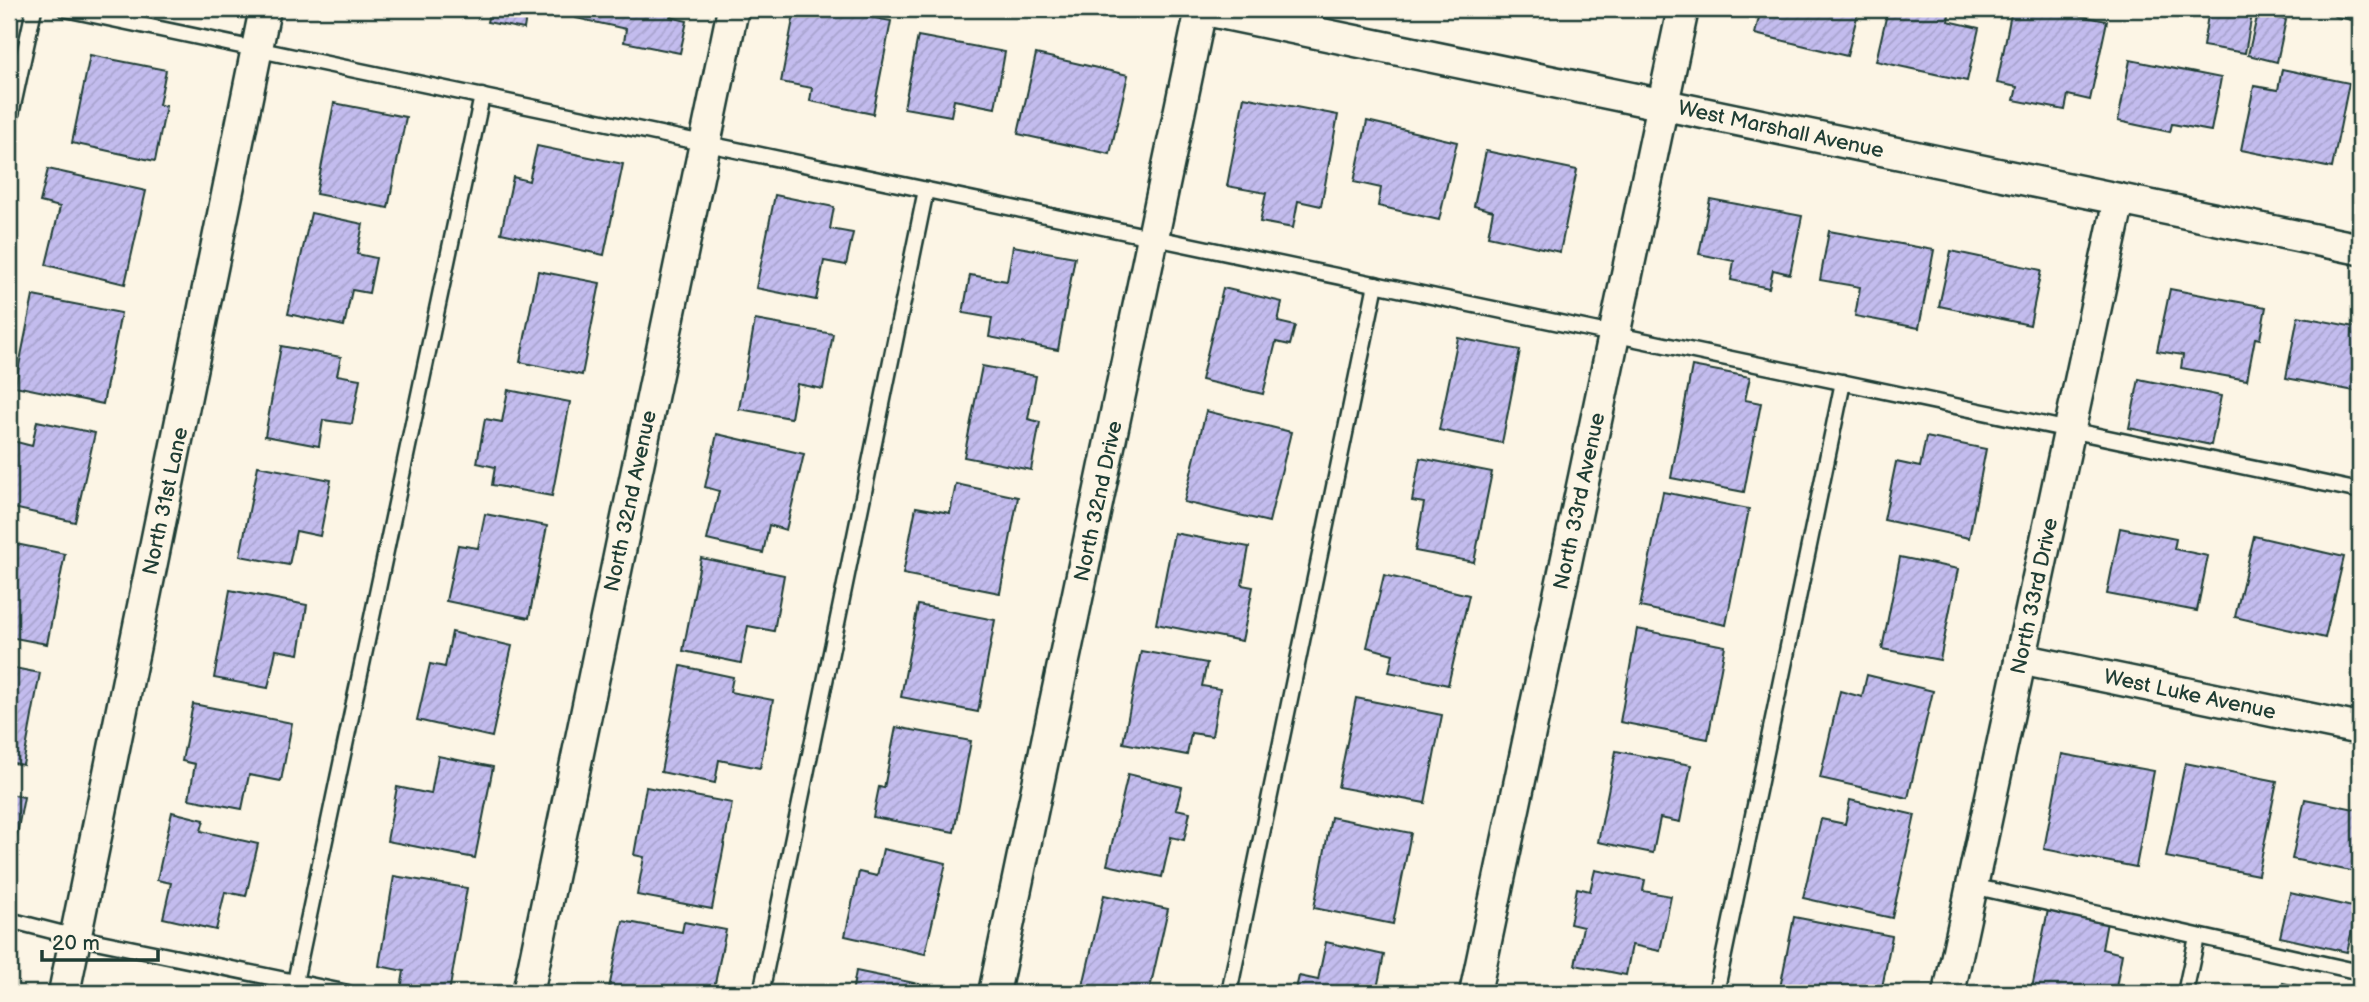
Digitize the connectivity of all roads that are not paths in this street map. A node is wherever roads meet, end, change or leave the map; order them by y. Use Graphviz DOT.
graph roads {
  1 [pos="34,9"];
  2 [pos="65,9"];
  3 [pos="265,9"];
  4 [pos="733,9"];
  5 [pos="1201,9"];
  6 [pos="1683,9"];
  7 [pos="2339,9"];
  8 [pos="2360,13"];
  9 [pos="257,49"];
  10 [pos="482,96"];
  11 [pos="1663,104"];
  12 [pos="9,124"];
  13 [pos="705,144"];
  14 [pos="926,190"];
  15 [pos="2119,199"];
  16 [pos="1153,237"];
  17 [pos="2360,249"];
  18 [pos="1376,284"];
  19 [pos="1614,334"];
  20 [pos="1843,382"];
  21 [pos="2070,430"];
  22 [pos="2360,491"];
  23 [pos="2020,659"];
  24 [pos="2360,729"];
  25 [pos="1972,886"];
  26 [pos="9,920"];
  27 [pos="76,937"];
  28 [pos="2197,937"];
  29 [pos="2360,972"];
  30 [pos="295,982"];
  31 [pos="64,993"];
  32 [pos="348,993"];
  33 [pos="528,993"];
  34 [pos="761,993"];
  35 [pos="994,993"];
  36 [pos="1229,993"];
  37 [pos="1475,993"];
  38 [pos="1717,993"];
  39 [pos="1949,993"];
  40 [pos="2185,993"];
  1 -- 12 [label="lane"];
  2 -- 9 [label="lane"];
  3 -- 9 [label="street, North 31st Lane"];
  4 -- 13 [label="street, North 32nd Avenue"];
  5 -- 11 [label="street, West Marshall Avenue"];
  5 -- 16 [label="street, North 32nd Drive"];
  6 -- 11 [label="street, North 33rd Avenue"];
  7 -- 8 [label="lane"];
  9 -- 10 [label="lane"];
  9 -- 27 [label="street, North 31st Lane"];
  10 -- 13 [label="lane"];
  10 -- 30 [label="lane"];
  11 -- 15 [label="street, West Marshall Avenue"];
  11 -- 19 [label="street, North 33rd Avenue"];
  13 -- 14 [label="lane"];
  13 -- 33 [label="street, North 32nd Avenue"];
  14 -- 16 [label="lane"];
  14 -- 34 [label="lane"];
  15 -- 17 [label="street, West Marshall Avenue"];
  15 -- 21 [label="street, North 33rd Drive"];
  16 -- 18 [label="lane"];
  16 -- 35 [label="street, North 32nd Drive"];
  18 -- 19 [label="lane"];
  18 -- 36 [label="lane"];
  19 -- 20 [label="lane"];
  19 -- 37 [label="street, North 33rd Avenue"];
  20 -- 21 [label="lane"];
  20 -- 38 [label="lane"];
  21 -- 22 [label="lane"];
  21 -- 23 [label="street, North 33rd Drive"];
  23 -- 24 [label="street, West Luke Avenue"];
  23 -- 25 [label="street, North 33rd Drive"];
  25 -- 28 [label="lane"];
  25 -- 39 [label="street, North 33rd Drive"];
  26 -- 27 [label="lane"];
  27 -- 30 [label="lane"];
  27 -- 31 [label="street, North 31st Lane"];
  28 -- 29 [label="lane"];
  28 -- 40 [label="lane"];
  30 -- 32 [label="lane"];
}
